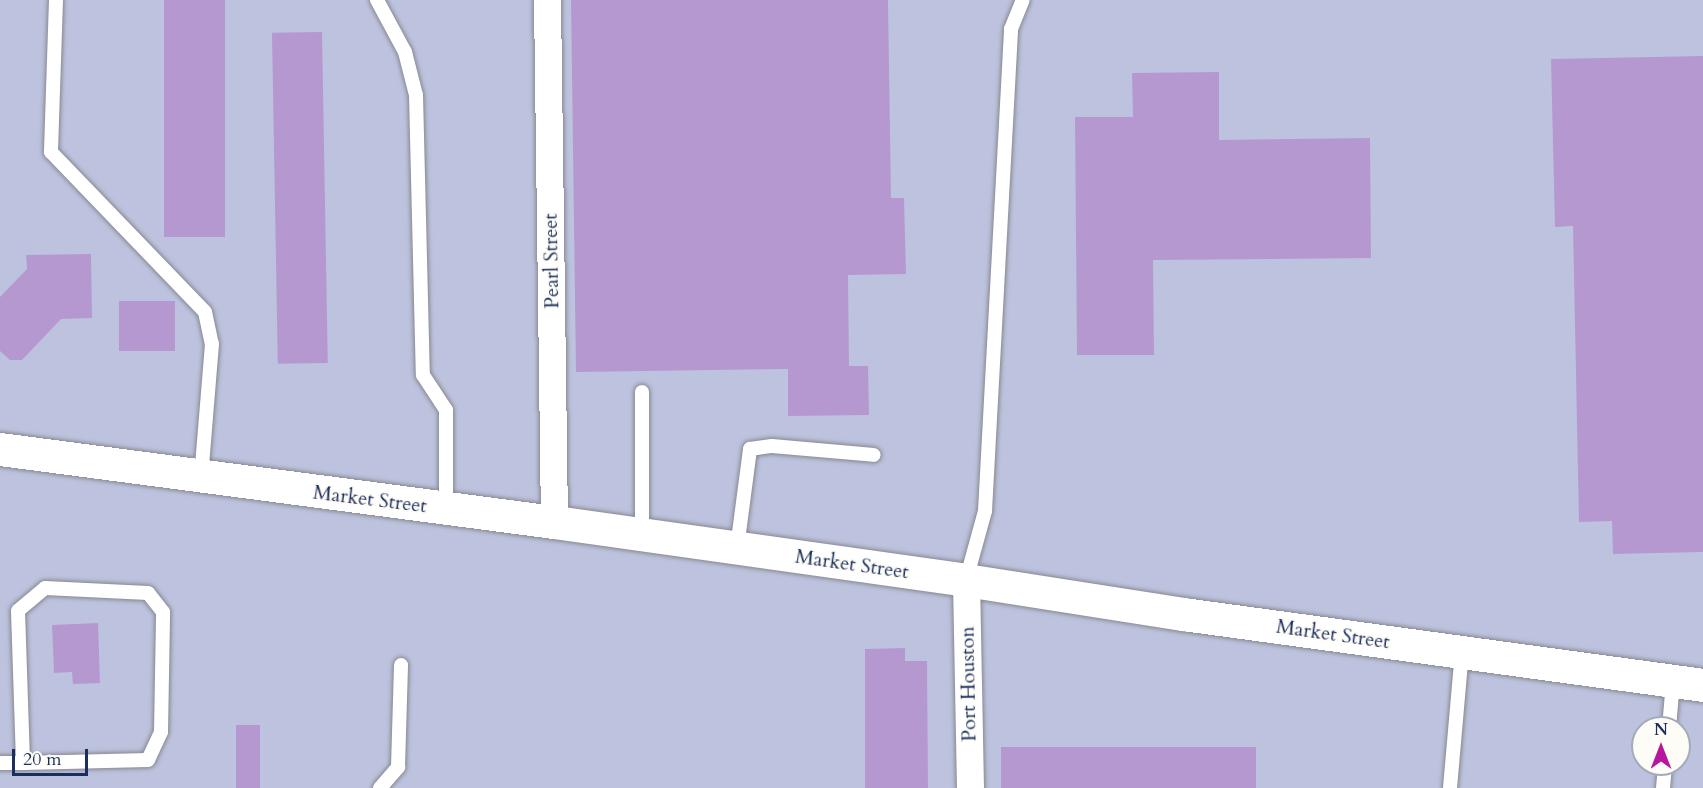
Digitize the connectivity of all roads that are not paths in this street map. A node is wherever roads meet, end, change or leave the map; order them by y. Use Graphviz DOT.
graph roads {
  1 [pos="56,0"];
  2 [pos="377,0"];
  3 [pos="547,0"];
  4 [pos="1023,0"];
  5 [pos="642,392"];
  6 [pos="0,448"];
  7 [pos="874,455"];
  8 [pos="201,477"];
  9 [pos="446,508"];
  10 [pos="554,522"];
  11 [pos="642,535"];
  12 [pos="737,548"];
  13 [pos="966,580"];
  14 [pos="1462,652"];
  15 [pos="401,665"];
  16 [pos="1688,683"];
  17 [pos="1674,716"];
  18 [pos="23,762"];
  19 [pos="0,763"];
  20 [pos="380,788"];
  21 [pos="970,788"];
  22 [pos="1450,788"];
  1 -- 8 [label="lane"];
  2 -- 9 [label="lane"];
  3 -- 10 [label="street, Pearl Street"];
  4 -- 13 [label="lane"];
  5 -- 11 [label="lane"];
  6 -- 8 [label="main road, Market Street"];
  7 -- 12 [label="lane"];
  8 -- 9 [label="main road, Market Street"];
  9 -- 10 [label="main road, Market Street"];
  10 -- 11 [label="main road, Market Street"];
  11 -- 12 [label="main road, Market Street"];
  12 -- 13 [label="main road, Market Street"];
  13 -- 14 [label="main road, Market Street"];
  13 -- 21 [label="street, Port Houston"];
  14 -- 16 [label="main road, Market Street"];
  14 -- 22 [label="lane"];
  15 -- 20 [label="lane"];
  16 -- 17 [label="lane"];
  18 -- 18 [label="lane"];
  18 -- 19 [label="lane"];
}
